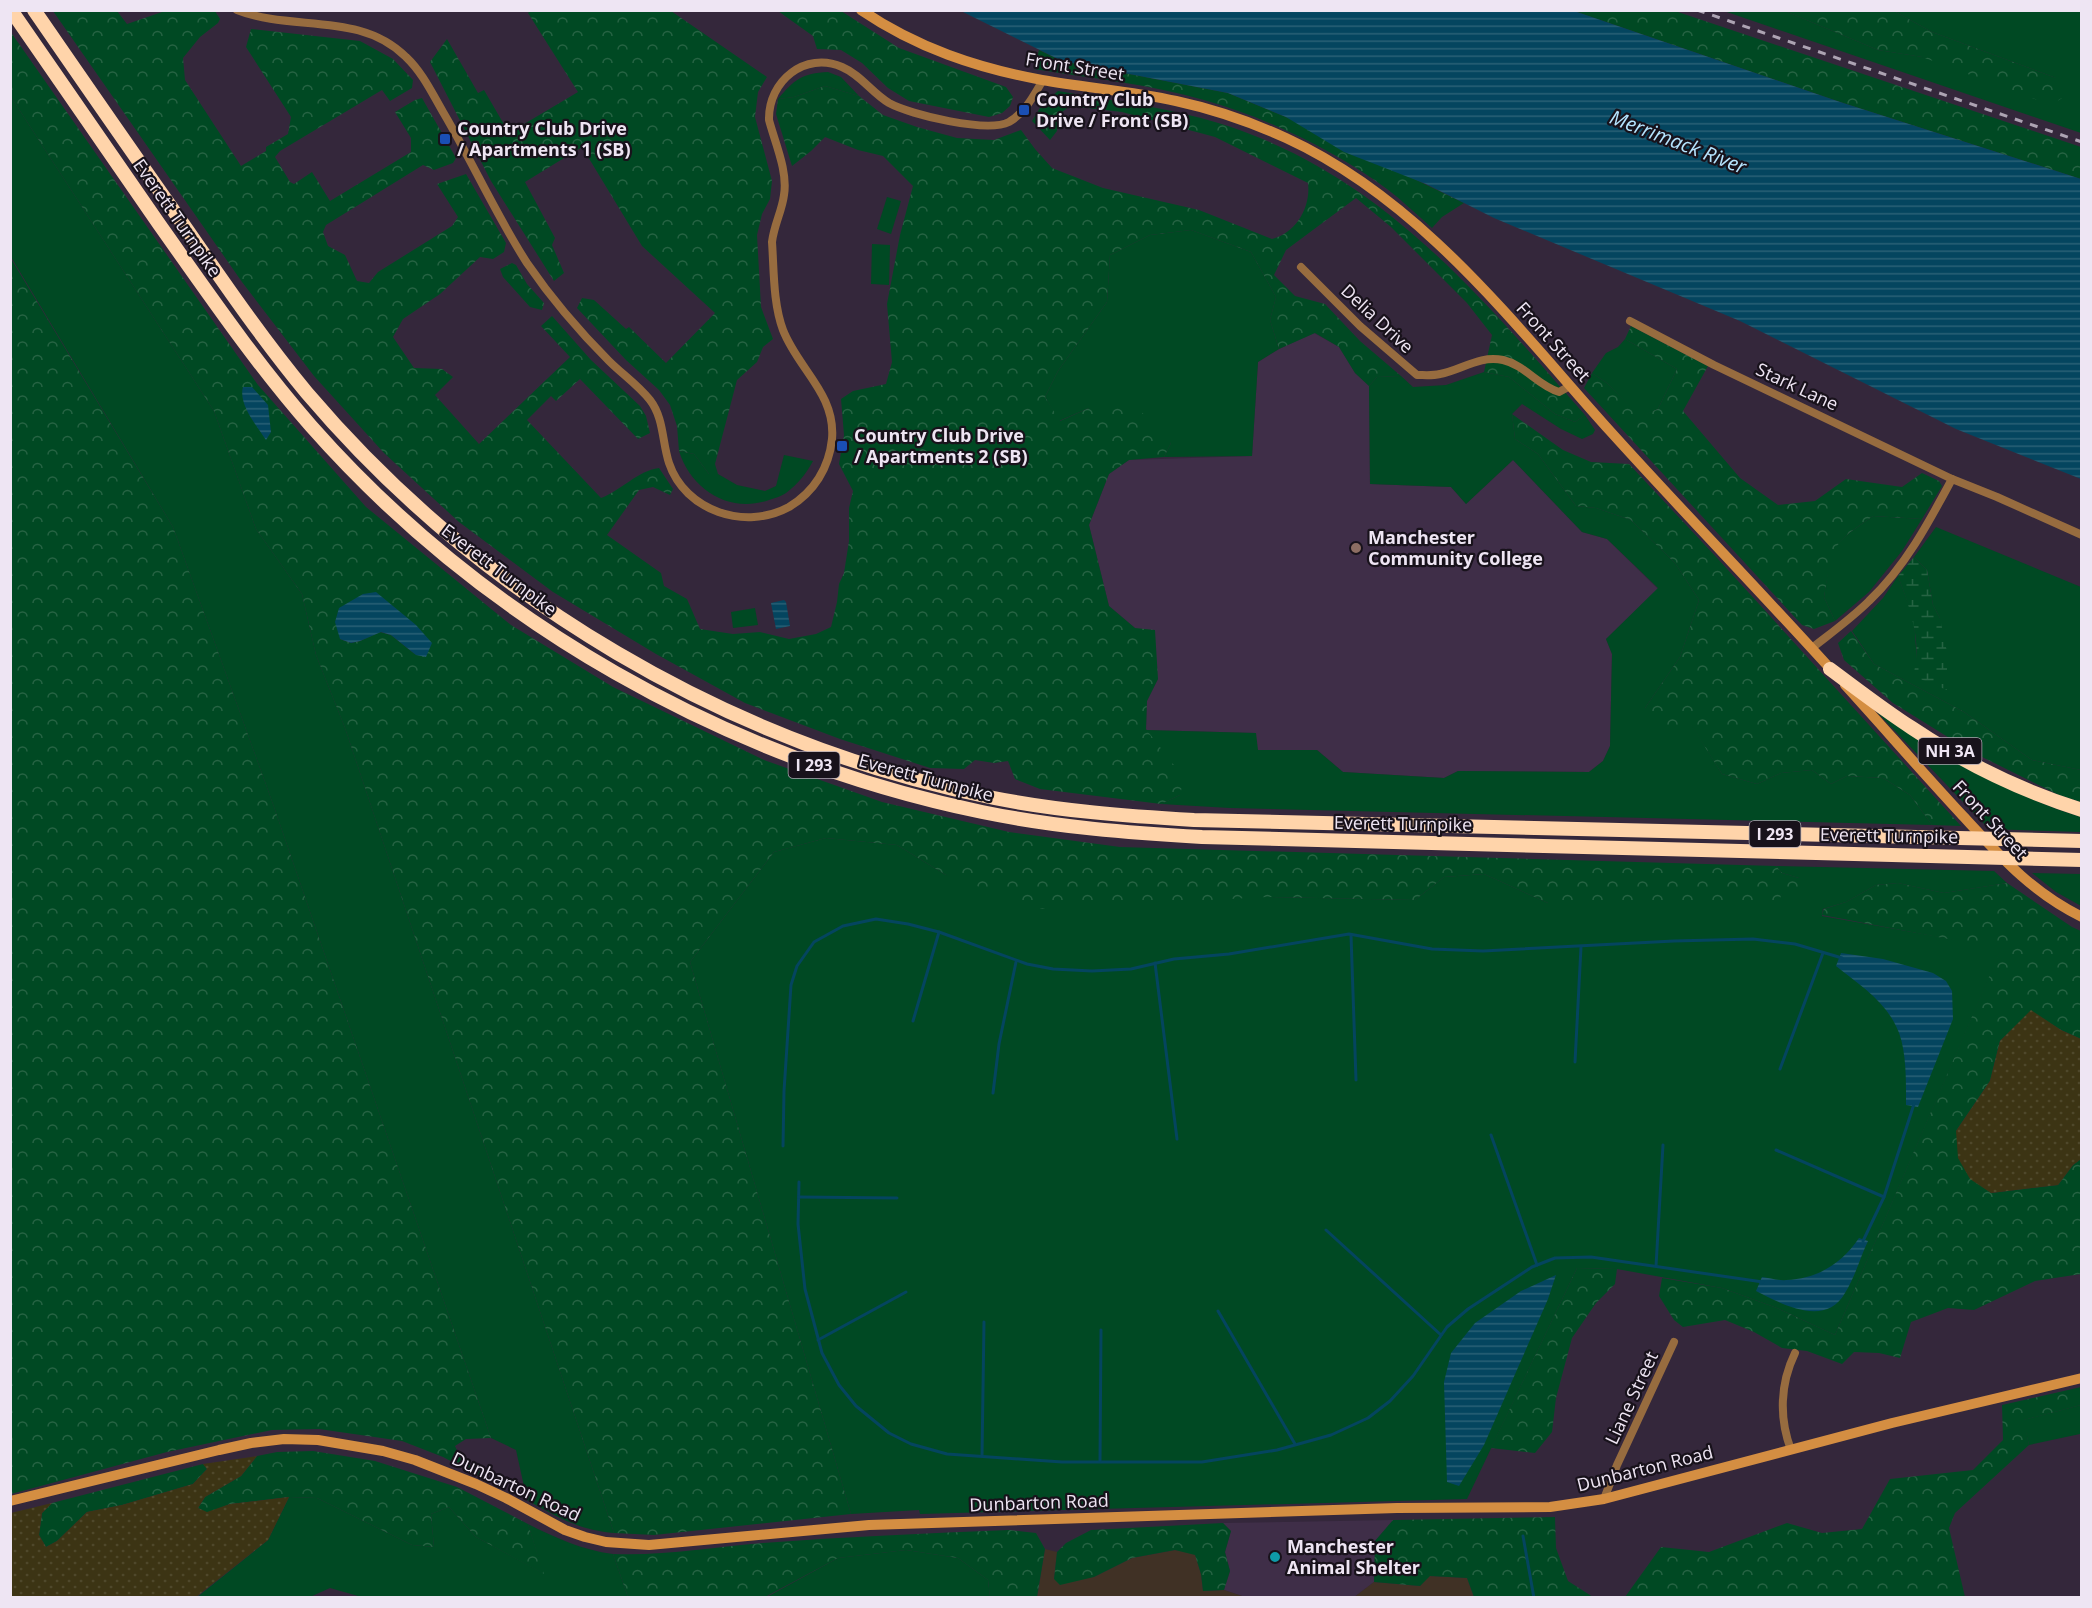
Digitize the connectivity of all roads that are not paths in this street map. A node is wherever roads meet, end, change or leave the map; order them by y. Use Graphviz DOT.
graph roads {
  1 [pos="11,10"];
  2 [pos="34,10"];
  3 [pos="237,10"];
  4 [pos="861,10"];
  5 [pos="1043,80"];
  6 [pos="1301,267"];
  7 [pos="1630,321"];
  8 [pos="1570,386"];
  9 [pos="1952,479"];
  10 [pos="2082,535"];
  11 [pos="1812,648"];
  12 [pos="1830,669"];
  13 [pos="2082,810"];
  14 [pos="2082,841"];
  15 [pos="2082,860"];
  16 [pos="2082,917"];
  17 [pos="1674,1342"];
  18 [pos="1795,1353"];
  19 [pos="2082,1378"];
  20 [pos="1791,1450"];
  21 [pos="1604,1499"];
  22 [pos="10,1501"];
  1 -- 15 [label="highway, Everett Turnpike / I 293"];
  2 -- 14 [label="highway, Everett Turnpike / I 293"];
  3 -- 5 [label="street"];
  4 -- 5 [label="street, Front Street / NH 3A"];
  5 -- 8 [label="street, Front Street / NH 3A"];
  6 -- 8 [label="street, Delia Drive"];
  7 -- 9 [label="street, Stark Lane"];
  8 -- 11 [label="street, Front Street / NH 3A"];
  9 -- 10 [label="street, Stark Lane"];
  9 -- 11 [label="street"];
  11 -- 12 [label="street, Front Street / NH 3A"];
  12 -- 13 [label="highway, NH 3A"];
  12 -- 16 [label="street, Front Street / NH 3A"];
  17 -- 21 [label="street, Liane Street"];
  18 -- 20 [label="street"];
  19 -- 20 [label="street, Dunbarton Road"];
  20 -- 21 [label="street, Dunbarton Road"];
  21 -- 22 [label="street, Dunbarton Road"];
}
